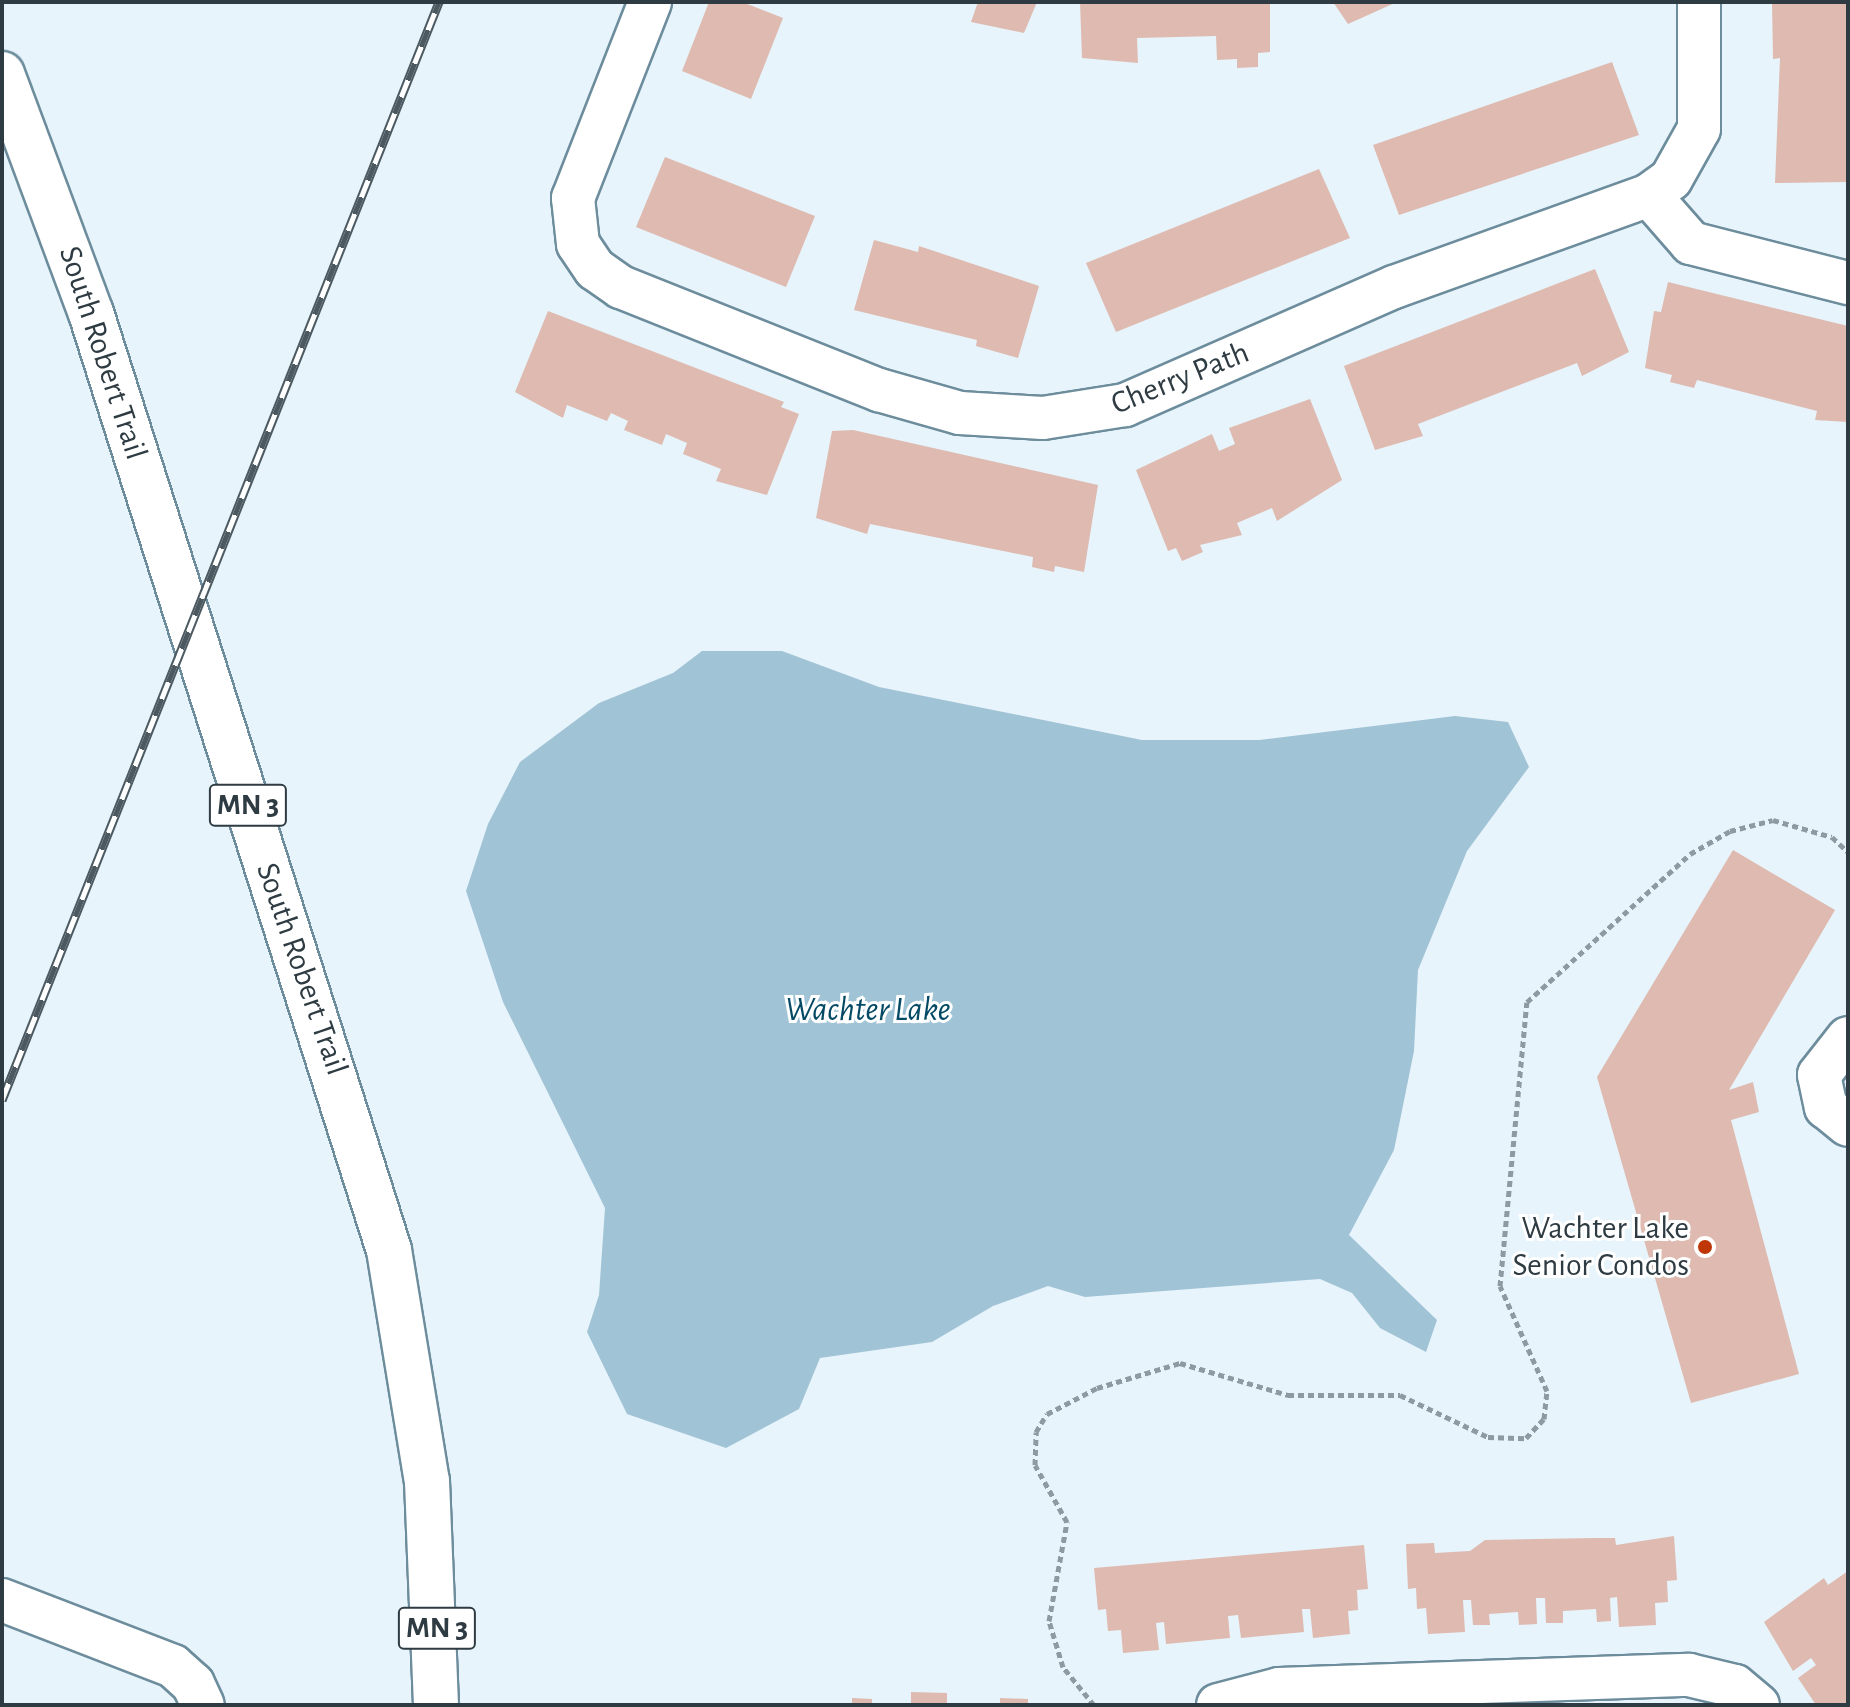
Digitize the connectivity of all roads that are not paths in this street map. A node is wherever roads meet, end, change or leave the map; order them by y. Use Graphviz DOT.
graph roads {
  1 [pos="650,2"];
  2 [pos="1699,2"];
  3 [pos="2,74"];
  4 [pos="1649,195"];
  5 [pos="1848,283"];
  6 [pos="1848,1038"];
  7 [pos="1848,1125"];
  8 [pos="2,1600"];
  9 [pos="1372,1695"];
  10 [pos="203,1705"];
  11 [pos="436,1705"];
  12 [pos="1218,1705"];
  13 [pos="1758,1705"];
  1 -- 4 [label="street, Cherry Path"];
  2 -- 4 [label="street, Cherry Path"];
  3 -- 11 [label="main road, South Robert Trail / MN 3"];
  4 -- 5 [label="street"];
  6 -- 7 [label="street"];
  8 -- 10 [label="street"];
  9 -- 12 [label="street"];
  9 -- 13 [label="street"];
}
